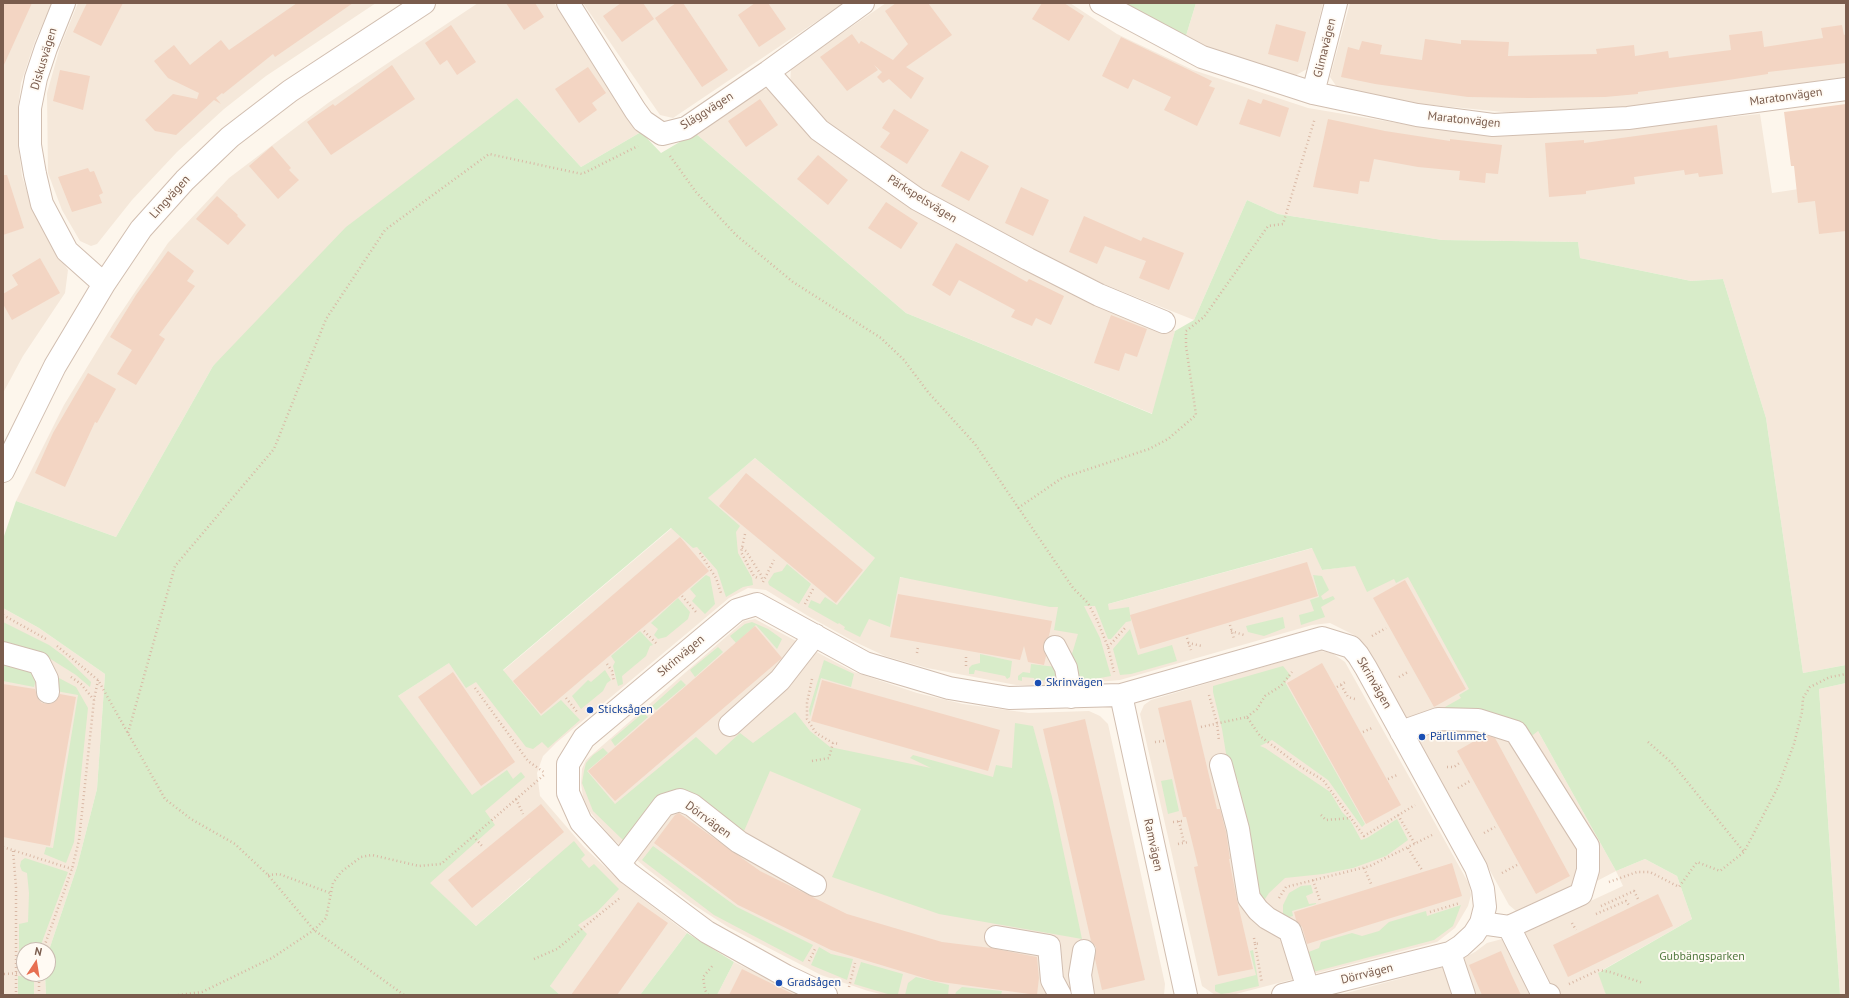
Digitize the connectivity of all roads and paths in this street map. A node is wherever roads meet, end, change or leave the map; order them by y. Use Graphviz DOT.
graph roads {
  1 [pos="64,3"];
  2 [pos="424,3"];
  3 [pos="568,3"];
  4 [pos="863,3"];
  5 [pos="1101,3"];
  6 [pos="1336,3"];
  7 [pos="768,72"];
  8 [pos="1846,89"];
  9 [pos="1313,93"];
  10 [pos="662,134"];
  11 [pos="104,284"];
  12 [pos="1164,322"];
  13 [pos="1186,332"];
  14 [pos="3,471"];
  15 [pos="1018,508"];
  16 [pos="745,534"];
  17 [pos="742,548"];
  18 [pos="700,553"];
  19 [pos="3,615"];
  20 [pos="726,618"];
  21 [pos="1230,625"];
  22 [pos="1126,627"];
  23 [pos="1232,634"];
  24 [pos="815,635"];
  25 [pos="1187,638"];
  26 [pos="48,640"];
  27 [pos="54,644"];
  28 [pos="1055,647"];
  29 [pos="1108,647"];
  30 [pos="1190,648"];
  31 [pos="3,653"];
  32 [pos="1295,670"];
  33 [pos="1203,672"];
  34 [pos="1846,674"];
  35 [pos="813,678"];
  36 [pos="98,680"];
  37 [pos="1342,684"];
  38 [pos="1337,687"];
  39 [pos="475,688"];
  40 [pos="48,692"];
  41 [pos="1120,696"];
  42 [pos="1071,697"];
  43 [pos="1247,717"];
  44 [pos="1216,723"];
  45 [pos="730,725"];
  46 [pos="1201,727"];
  47 [pos="1401,732"];
  48 [pos="128,733"];
  49 [pos="1648,742"];
  50 [pos="833,743"];
  51 [pos="840,744"];
  52 [pos="812,761"];
  53 [pos="568,764"];
  54 [pos="1222,765"];
  55 [pos="545,774"];
  56 [pos="1435,794"];
  57 [pos="516,799"];
  58 [pos="523,814"];
  59 [pos="1321,815"];
  60 [pos="1398,815"];
  61 [pos="1351,818"];
  62 [pos="1179,822"];
  63 [pos="1452,824"];
  64 [pos="473,836"];
  65 [pos="1189,842"];
  66 [pos="1184,843"];
  67 [pos="1179,844"];
  68 [pos="1415,844"];
  69 [pos="482,846"];
  70 [pos="3,847"];
  71 [pos="1408,848"];
  72 [pos="12,851"];
  73 [pos="1744,852"];
  74 [pos="620,863"];
  75 [pos="1364,868"];
  76 [pos="72,869"];
  77 [pos="1422,870"];
  78 [pos="268,875"];
  79 [pos="1628,875"];
  80 [pos="638,880"];
  81 [pos="1313,880"];
  82 [pos="814,885"];
  83 [pos="1372,886"];
  84 [pos="330,893"];
  85 [pos="1484,895"];
  86 [pos="1320,901"];
  87 [pos="1639,901"];
  88 [pos="1600,907"];
  89 [pos="1430,912"];
  90 [pos="1267,918"];
  91 [pos="1481,923"];
  92 [pos="1509,927"];
  93 [pos="314,930"];
  94 [pos="996,937"];
  95 [pos="16,942"];
  96 [pos="46,942"];
  97 [pos="730,944"];
  98 [pos="1255,944"];
  99 [pos="1084,951"];
  100 [pos="1450,953"];
  101 [pos="534,959"];
  102 [pos="855,963"];
  103 [pos="16,973"];
  104 [pos="4,974"];
  105 [pos="16,982"];
  106 [pos="39,982"];
  107 [pos="1642,983"];
  108 [pos="1262,987"];
  109 [pos="848,988"];
  110 [pos="1308,989"];
  111 [pos="1557,990"];
  112 [pos="16,995"];
  113 [pos="39,995"];
  114 [pos="178,995"];
  115 [pos="404,995"];
  116 [pos="708,995"];
  117 [pos="826,995"];
  118 [pos="1060,995"];
  119 [pos="1083,995"];
  120 [pos="1186,995"];
  121 [pos="1284,995"];
  122 [pos="1464,995"];
  1 -- 11 [label="street, Diskusvägen"];
  2 -- 11 [label="street, Lingvägen"];
  3 -- 10 [label="street"];
  4 -- 7 [label="street, Släggvägen"];
  5 -- 9 [label="street, Maratonvägen"];
  6 -- 9 [label="street, Glimavägen"];
  7 -- 10 [label="street, Släggvägen"];
  7 -- 12 [label="street, Pärkspelsvägen"];
  8 -- 9 [label="street, Maratonvägen"];
  9 -- 13 [label="path"];
  10 -- 15 [label="path"];
  10 -- 48 [label="path"];
  11 -- 14 [label="street, Lingvägen"];
  12 -- 13 [label="path"];
  13 -- 15 [label="path"];
  15 -- 29 [label="path"];
  16 -- 17 [label="path"];
  17 -- 17 [label="path"];
  18 -- 20 [label="path"];
  19 -- 26 [label="path"];
  20 -- 24 [label="street, Skrinvägen"];
  20 -- 53 [label="street, Skrinvägen"];
  21 -- 23 [label="path"];
  22 -- 29 [label="path"];
  24 -- 42 [label="street, Skrinvägen"];
  24 -- 45 [label="street"];
  25 -- 30 [label="path"];
  27 -- 36 [label="path"];
  28 -- 42 [label="street"];
  29 -- 41 [label="path"];
  31 -- 40 [label="street"];
  32 -- 43 [label="path"];
  33 -- 41 [label="street, Skrinvägen"];
  33 -- 44 [label="path"];
  33 -- 47 [label="street, Skrinvägen"];
  34 -- 73 [label="path"];
  35 -- 50 [label="path"];
  36 -- 48 [label="path"];
  36 -- 76 [label="path"];
  37 -- 38 [label="path"];
  39 -- 55 [label="path"];
  41 -- 42 [label="street, Skrinvägen"];
  41 -- 120 [label="street, Ramvägen"];
  43 -- 44 [label="path"];
  43 -- 61 [label="path"];
  44 -- 46 [label="path"];
  44 -- 54 [label="path"];
  47 -- 56 [label="street, Skrinvägen"];
  47 -- 92 [label="street"];
  48 -- 78 [label="path"];
  49 -- 73 [label="path"];
  50 -- 51 [label="path"];
  50 -- 52 [label="path"];
  53 -- 55 [label="path"];
  53 -- 74 [label="street"];
  54 -- 90 [label="street"];
  55 -- 57 [label="path"];
  56 -- 60 [label="path"];
  56 -- 63 [label="street, Skrinvägen"];
  57 -- 58 [label="path"];
  57 -- 64 [label="path"];
  59 -- 61 [label="path"];
  60 -- 61 [label="path"];
  60 -- 68 [label="path"];
  62 -- 66 [label="path"];
  63 -- 68 [label="path"];
  63 -- 85 [label="street, Skrinvägen"];
  64 -- 69 [label="path"];
  64 -- 84 [label="path"];
  65 -- 66 [label="path"];
  66 -- 67 [label="path"];
  68 -- 71 [label="path"];
  70 -- 72 [label="path"];
  71 -- 75 [label="path"];
  71 -- 77 [label="path"];
  72 -- 76 [label="path"];
  72 -- 95 [label="path"];
  73 -- 79 [label="path"];
  74 -- 80 [label="street"];
  74 -- 82 [label="street, Dörrvägen"];
  75 -- 81 [label="path"];
  75 -- 83 [label="path"];
  76 -- 96 [label="path"];
  78 -- 84 [label="path"];
  78 -- 93 [label="path"];
  80 -- 97 [label="street"];
  80 -- 101 [label="path"];
  81 -- 86 [label="path"];
  81 -- 90 [label="path"];
  84 -- 93 [label="path"];
  85 -- 89 [label="path"];
  85 -- 91 [label="street, Skrinvägen"];
  87 -- 88 [label="path"];
  90 -- 110 [label="street"];
  91 -- 92 [label="street"];
  91 -- 100 [label="street, Skrinvägen"];
  92 -- 111 [label="street"];
  93 -- 114 [label="path"];
  93 -- 115 [label="path"];
  94 -- 118 [label="street"];
  97 -- 116 [label="path"];
  97 -- 117 [label="street"];
  98 -- 108 [label="path"];
  99 -- 119 [label="street"];
  100 -- 110 [label="street, Dörrvägen"];
  100 -- 122 [label="street"];
  102 -- 109 [label="path"];
  103 -- 104 [label="path"];
  105 -- 112 [label="path"];
  106 -- 113 [label="path"];
  107 -- 111 [label="path"];
  110 -- 121 [label="street, Dörrvägen"];
}
